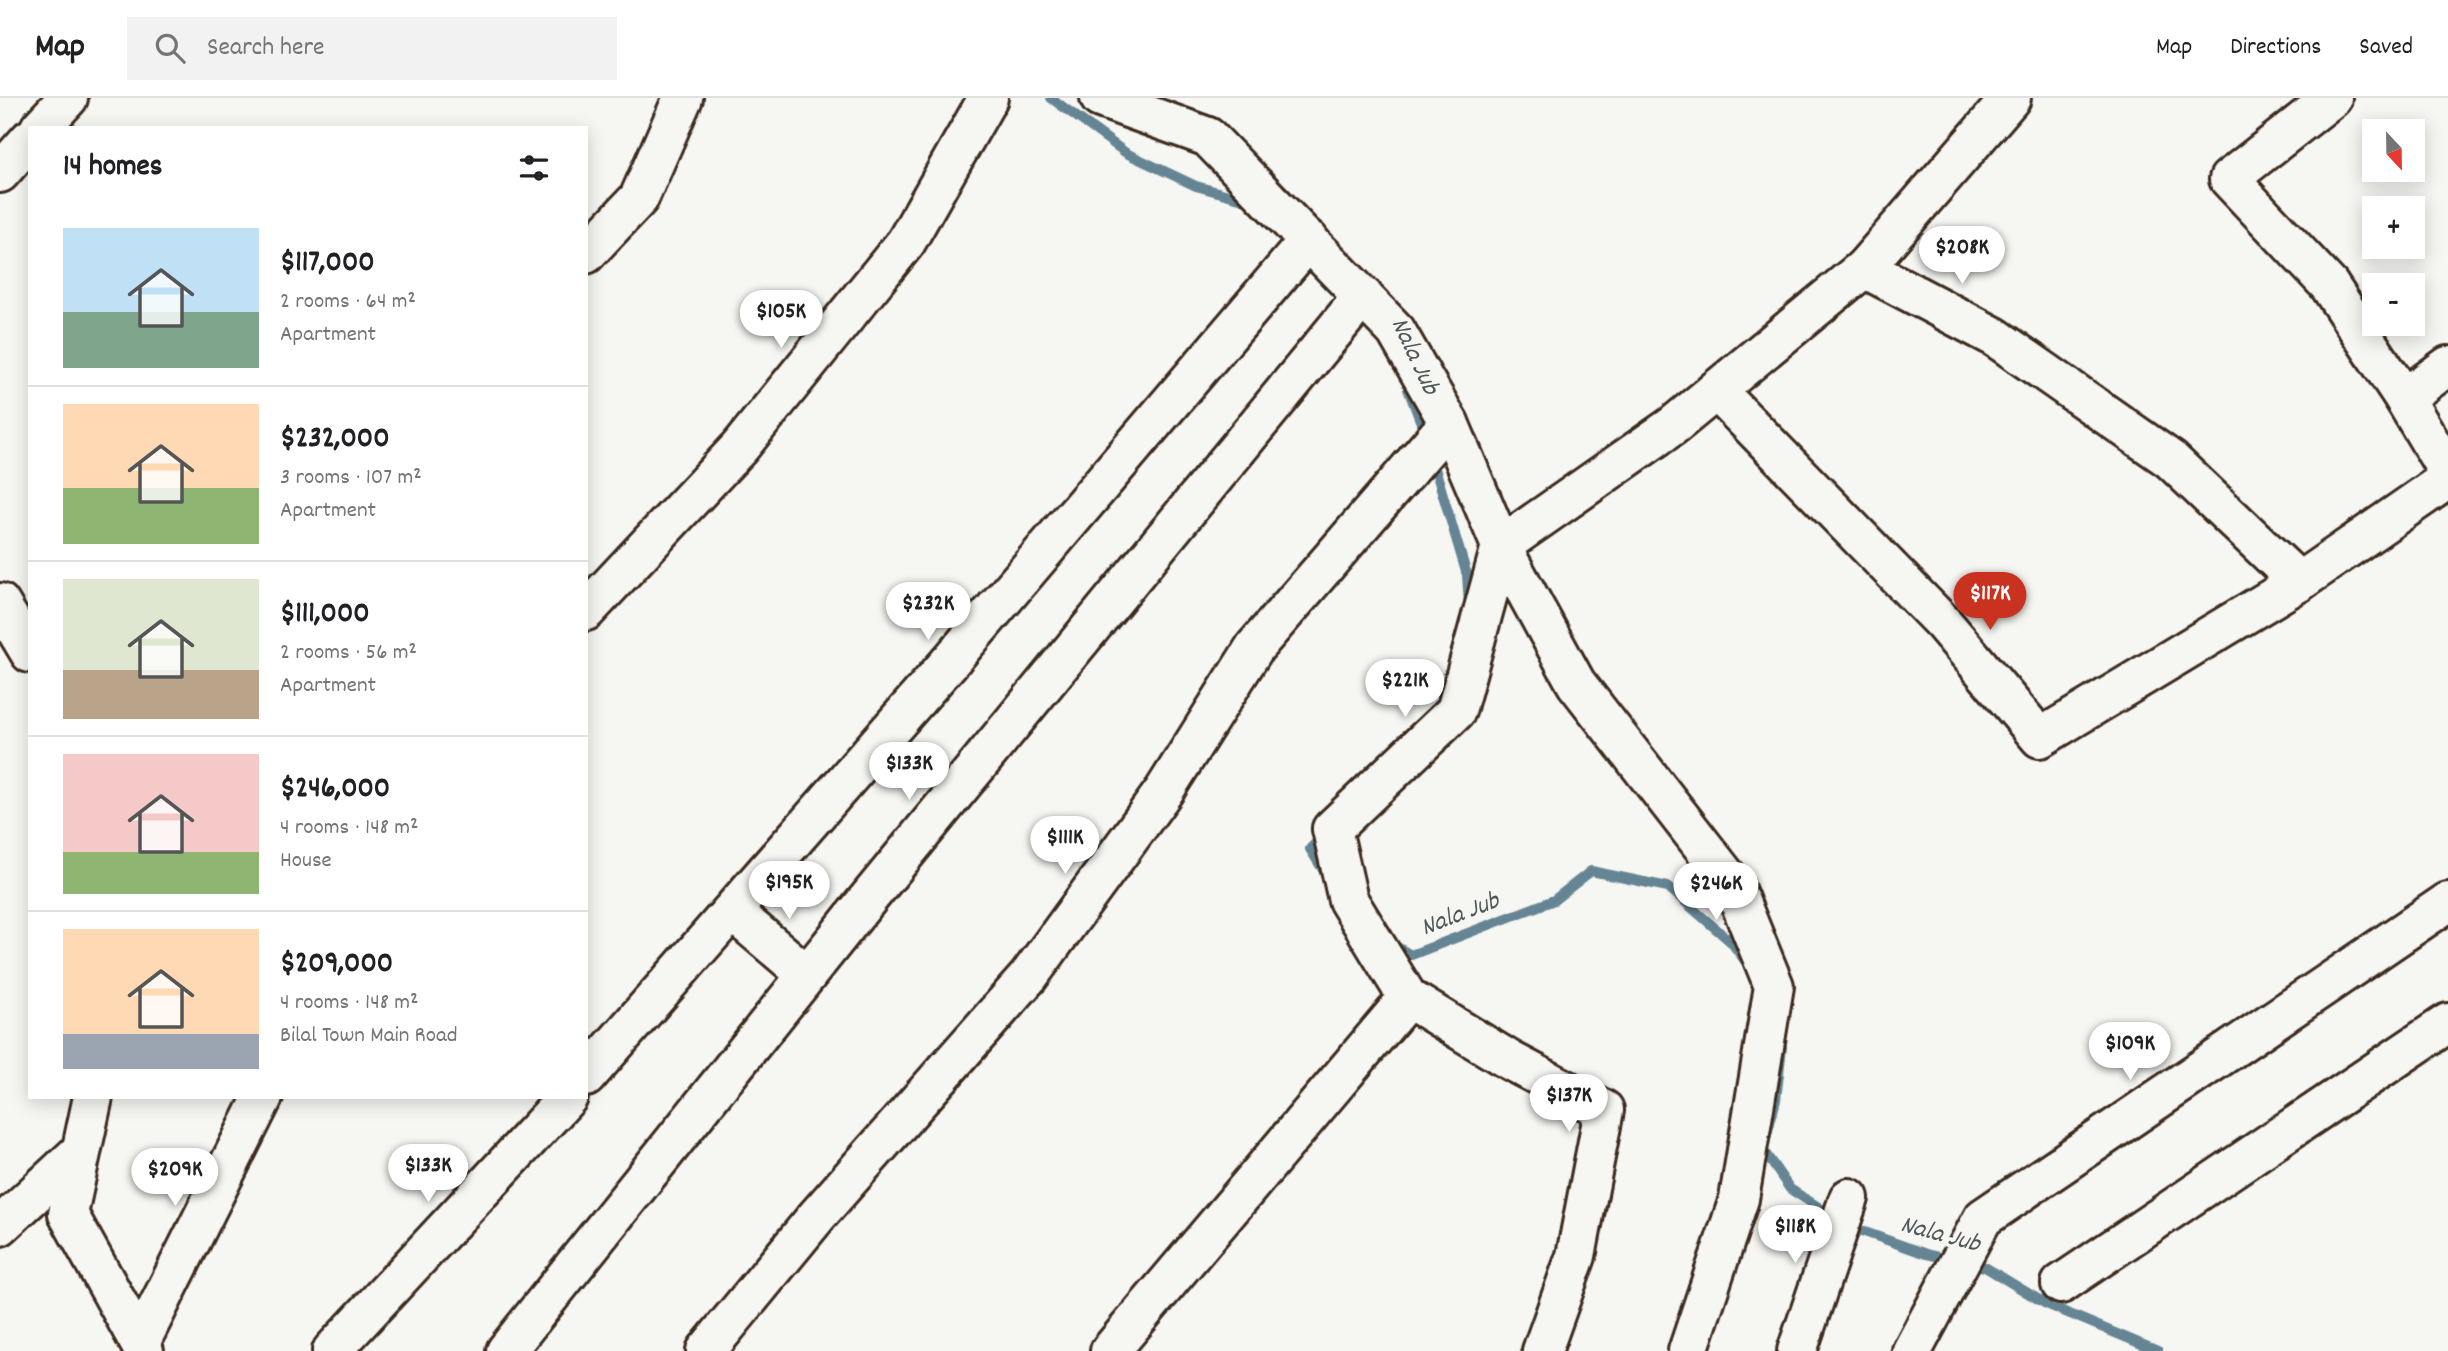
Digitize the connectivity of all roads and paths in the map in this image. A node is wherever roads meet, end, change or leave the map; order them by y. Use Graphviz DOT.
graph roads {
  1 [pos="68,98"];
  2 [pos="683,98"];
  3 [pos="988,98"];
  4 [pos="1100,98"];
  5 [pos="2011,98"];
  6 [pos="2332,98"];
  7 [pos="42,126"];
  8 [pos="28,141"];
  9 [pos="0,173"];
  10 [pos="1309,240"];
  11 [pos="588,252"];
  12 [pos="1864,268"];
  13 [pos="1363,296"];
  14 [pos="2448,366"];
  15 [pos="1716,390"];
  16 [pos="2404,397"];
  17 [pos="1449,423"];
  18 [pos="2448,472"];
  19 [pos="2448,479"];
  20 [pos="1501,546"];
  21 [pos="2299,582"];
  22 [pos="0,603"];
  23 [pos="588,609"];
  24 [pos="28,650"];
  25 [pos="2448,902"];
  26 [pos="733,912"];
  27 [pos="807,975"];
  28 [pos="1408,998"];
  29 [pos="2448,1023"];
  30 [pos="588,1075"];
  31 [pos="93,1099"];
  32 [pos="262,1099"];
  33 [pos="566,1099"];
  34 [pos="81,1151"];
  35 [pos="1849,1198"];
  36 [pos="0,1226"];
  37 [pos="2061,1284"];
  38 [pos="142,1347"];
  39 [pos="332,1351"];
  40 [pos="506,1351"];
  41 [pos="706,1351"];
  42 [pos="1110,1351"];
  43 [pos="1542,1351"];
  44 [pos="1688,1351"];
  45 [pos="1797,1351"];
  46 [pos="1912,1351"];
  1 -- 7 [label="street"];
  2 -- 11 [label="street"];
  3 -- 23 [label="street"];
  4 -- 10 [label="street"];
  5 -- 12 [label="street"];
  6 -- 16 [label="street"];
  8 -- 9 [label="street"];
  10 -- 13 [label="street"];
  10 -- 26 [label="street"];
  12 -- 15 [label="street"];
  12 -- 21 [label="street"];
  13 -- 17 [label="street"];
  13 -- 27 [label="street"];
  14 -- 16 [label="street"];
  15 -- 20 [label="street"];
  15 -- 21 [label="street"];
  16 -- 18 [label="street"];
  17 -- 20 [label="street"];
  17 -- 41 [label="street"];
  19 -- 21 [label="street"];
  20 -- 28 [label="street"];
  20 -- 44 [label="street"];
  22 -- 24 [label="street"];
  25 -- 46 [label="street"];
  26 -- 27 [label="street"];
  26 -- 30 [label="street"];
  27 -- 40 [label="street"];
  28 -- 42 [label="street"];
  28 -- 43 [label="street"];
  29 -- 37 [label="street"];
  31 -- 34 [label="street"];
  32 -- 38 [label="street"];
  33 -- 39 [label="street"];
  34 -- 36 [label="street"];
  34 -- 38 [label="street"];
  35 -- 45 [label="street"];
}
